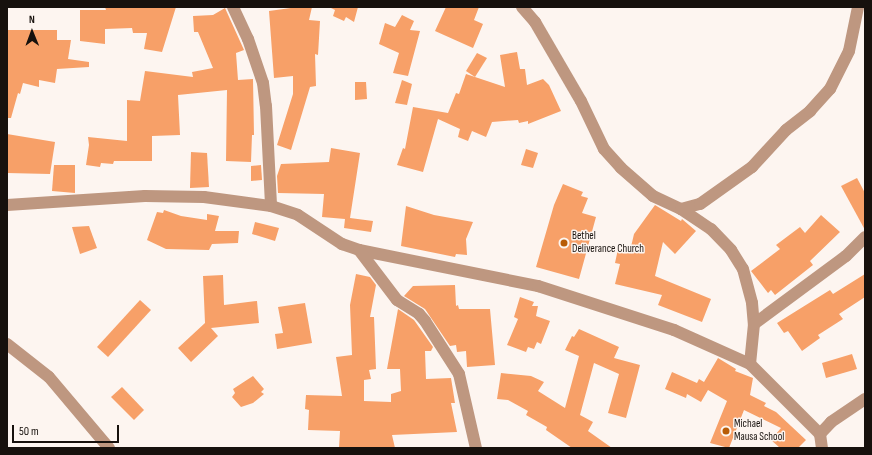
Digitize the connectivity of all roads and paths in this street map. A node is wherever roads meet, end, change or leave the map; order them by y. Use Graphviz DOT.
graph roads {
  1 [pos="234,7"];
  2 [pos="522,7"];
  3 [pos="858,7"];
  4 [pos="7,205"];
  5 [pos="271,206"];
  6 [pos="681,209"];
  7 [pos="865,237"];
  8 [pos="359,250"];
  9 [pos="754,324"];
  10 [pos="7,344"];
  11 [pos="750,364"];
  12 [pos="865,399"];
  13 [pos="820,434"];
  14 [pos="471,446"];
  15 [pos="109,448"];
  16 [pos="822,448"];
  1 -- 5 [label="street"];
  2 -- 6 [label="street"];
  3 -- 6 [label="street"];
  4 -- 5 [label="street"];
  5 -- 8 [label="street"];
  6 -- 9 [label="street"];
  7 -- 9 [label="street"];
  8 -- 11 [label="street"];
  8 -- 14 [label="street"];
  9 -- 11 [label="street"];
  10 -- 15 [label="street"];
  11 -- 13 [label="street"];
  12 -- 13 [label="street"];
  13 -- 16 [label="street"];
}
